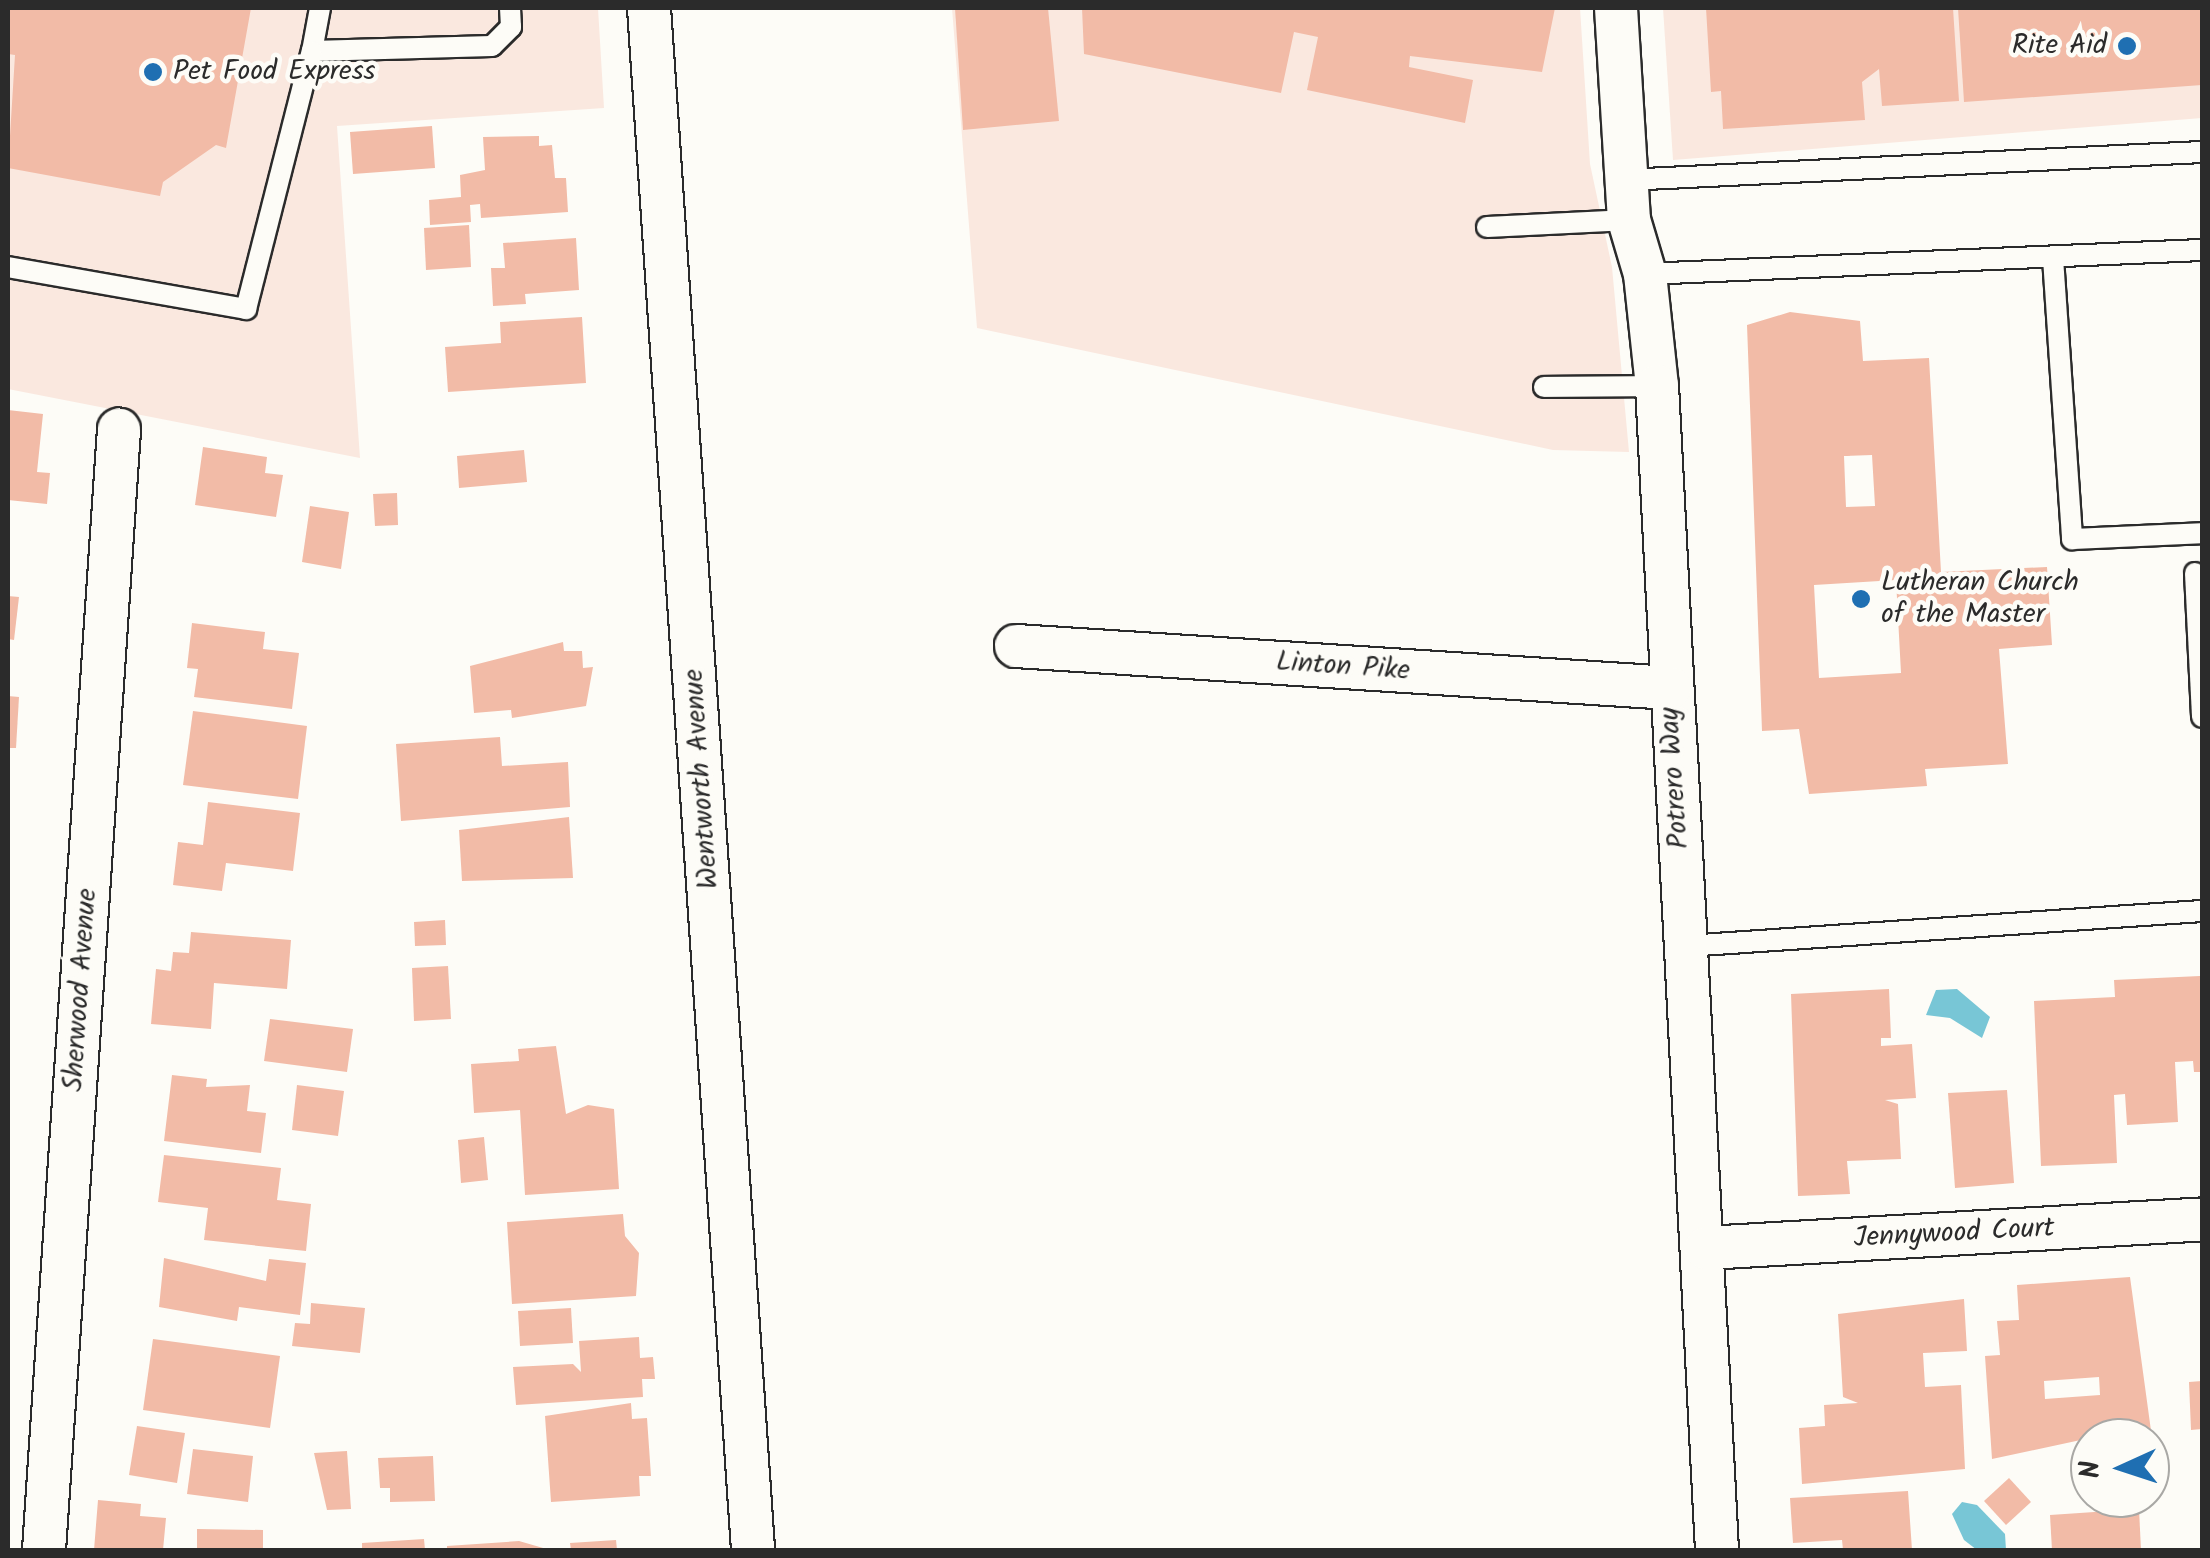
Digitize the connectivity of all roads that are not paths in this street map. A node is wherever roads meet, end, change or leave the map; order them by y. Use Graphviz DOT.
graph roads {
  1 [pos="320,8"];
  2 [pos="510,8"];
  3 [pos="649,8"];
  4 [pos="1616,8"];
  5 [pos="312,51"];
  6 [pos="2202,152"];
  7 [pos="1627,200"];
  8 [pos="1487,228"];
  9 [pos="2202,250"];
  10 [pos="2052,258"];
  11 [pos="8,267"];
  12 [pos="1645,274"];
  13 [pos="1657,386"];
  14 [pos="1544,387"];
  15 [pos="119,430"];
  16 [pos="2202,533"];
  17 [pos="2195,573"];
  18 [pos="1016,646"];
  19 [pos="1670,688"];
  20 [pos="2202,717"];
  21 [pos="2202,911"];
  22 [pos="1686,946"];
  23 [pos="2202,1219"];
  24 [pos="1706,1248"];
  25 [pos="44,1550"];
  26 [pos="753,1550"];
  27 [pos="1717,1550"];
  1 -- 5 [label="lane"];
  2 -- 5 [label="lane"];
  3 -- 26 [label="street, Wentworth Avenue"];
  4 -- 7 [label="street, Potrero Way"];
  5 -- 11 [label="lane"];
  6 -- 7 [label="lane"];
  7 -- 8 [label="lane"];
  7 -- 12 [label="street, Potrero Way"];
  9 -- 10 [label="lane"];
  10 -- 12 [label="lane"];
  10 -- 16 [label="lane"];
  12 -- 13 [label="street, Potrero Way"];
  13 -- 14 [label="lane"];
  13 -- 19 [label="street, Potrero Way"];
  15 -- 25 [label="street, Sherwood Avenue"];
  17 -- 20 [label="lane"];
  18 -- 19 [label="street, Linton Pike"];
  19 -- 22 [label="street, Potrero Way"];
  21 -- 22 [label="lane"];
  22 -- 24 [label="street, Potrero Way"];
  23 -- 24 [label="street, Jennywood Court"];
  24 -- 27 [label="street, Potrero Way"];
}
